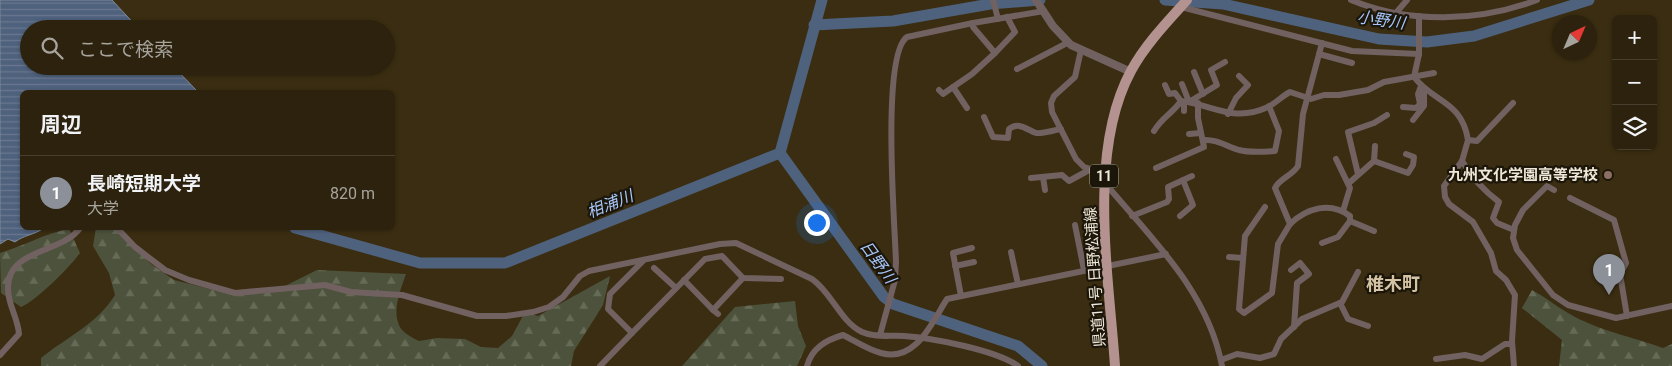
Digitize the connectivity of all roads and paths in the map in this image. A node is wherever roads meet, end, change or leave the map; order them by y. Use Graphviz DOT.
graph roads {
  1 [pos="993,0"];
  2 [pos="1036,0"];
  3 [pos="1351,0"];
  4 [pos="1407,0"];
  5 [pos="1537,0"];
  6 [pos="1184,3"];
  7 [pos="1042,9"];
  8 [pos="1395,14"];
  9 [pos="1007,17"];
  10 [pos="998,18"];
  11 [pos="1419,18"];
  12 [pos="973,23"];
  13 [pos="1069,42"];
  14 [pos="1322,43"];
  15 [pos="1081,50"];
  16 [pos="995,53"];
  17 [pos="1419,53"];
  18 [pos="1319,54"];
  19 [pos="1225,62"];
  20 [pos="1352,63"];
  21 [pos="1017,69"];
  22 [pos="1131,72"];
  23 [pos="1194,72"];
  24 [pos="1434,73"];
  25 [pos="1239,76"];
  26 [pos="1414,77"];
  27 [pos="1182,84"];
  28 [pos="1165,85"];
  29 [pos="953,87"];
  30 [pos="1422,87"];
  31 [pos="939,90"];
  32 [pos="1203,94"];
  33 [pos="1307,98"];
  34 [pos="1185,102"];
  35 [pos="1198,103"];
  36 [pos="1513,103"];
  37 [pos="1269,106"];
  38 [pos="1403,107"];
  39 [pos="967,108"];
  40 [pos="1184,111"];
  41 [pos="1228,114"];
  42 [pos="1387,115"];
  43 [pos="984,117"];
  44 [pos="1413,120"];
  45 [pos="1061,129"];
  46 [pos="1154,131"];
  47 [pos="1188,134"];
  48 [pos="1202,136"];
  49 [pos="1468,140"];
  50 [pos="1375,146"];
  51 [pos="1406,154"];
  52 [pos="1336,159"];
  53 [pos="1374,161"];
  54 [pos="1462,161"];
  55 [pos="1156,168"];
  56 [pos="1091,170"];
  57 [pos="1358,174"];
  58 [pos="1192,176"];
  59 [pos="1043,177"];
  60 [pos="1104,177"];
  61 [pos="1031,178"];
  62 [pos="1066,178"];
  63 [pos="1183,180"];
  64 [pos="1349,183"];
  65 [pos="1068,189"];
  66 [pos="1045,190"];
  67 [pos="1554,190"];
  68 [pos="1570,198"];
  69 [pos="1260,209"];
  70 [pos="1343,211"];
  71 [pos="1132,216"];
  72 [pos="1180,216"];
  73 [pos="1350,221"];
  74 [pos="1290,224"];
  75 [pos="1075,225"];
  76 [pos="78,230"];
  77 [pos="119,230"];
  78 [pos="1514,230"];
  79 [pos="1374,231"];
  80 [pos="1322,243"];
  81 [pos="972,248"];
  82 [pos="1011,252"];
  83 [pos="1166,254"];
  84 [pos="1229,257"];
  85 [pos="1243,258"];
  86 [pos="644,260"];
  87 [pos="974,262"];
  88 [pos="955,266"];
  89 [pos="1108,266"];
  90 [pos="654,268"];
  91 [pos="1084,270"];
  92 [pos="1291,270"];
  93 [pos="1358,272"];
  94 [pos="743,278"];
  95 [pos="781,279"];
  96 [pos="684,280"];
  97 [pos="1018,284"];
  98 [pos="676,288"];
  99 [pos="961,296"];
  100 [pos="1340,303"];
  101 [pos="1672,306"];
  102 [pos="1627,316"];
  103 [pos="1368,326"];
  104 [pos="1294,327"];
  105 [pos="632,333"];
  106 [pos="880,335"];
  107 [pos="925,335"];
  108 [pos="1512,344"];
  109 [pos="0,355"];
  110 [pos="1436,358"];
  111 [pos="1222,363"];
  112 [pos="600,366"];
  113 [pos="807,366"];
  114 [pos="1018,366"];
  115 [pos="1116,366"];
  116 [pos="1514,366"];
  1 -- 10 [label="street"];
  2 -- 7 [label="street"];
  3 -- 8 [label="street"];
  4 -- 8 [label="street"];
  5 -- 11 [label="street"];
  6 -- 14 [label="street"];
  6 -- 22 [label="main road, 県道11号 日野松浦線 / 11"];
  7 -- 9 [label="street"];
  7 -- 13 [label="street"];
  8 -- 11 [label="street"];
  9 -- 10 [label="street"];
  9 -- 16 [label="street"];
  10 -- 12 [label="street"];
  11 -- 17 [label="street"];
  12 -- 16 [label="street"];
  12 -- 106 [label="street"];
  13 -- 15 [label="street"];
  13 -- 21 [label="street"];
  14 -- 17 [label="street"];
  14 -- 18 [label="street"];
  15 -- 22 [label="street"];
  15 -- 45 [label="street"];
  16 -- 29 [label="street"];
  17 -- 26 [label="street"];
  18 -- 20 [label="street"];
  18 -- 33 [label="street"];
  19 -- 32 [label="street"];
  22 -- 60 [label="main road, 県道11号 日野松浦線 / 11"];
  23 -- 32 [label="street"];
  24 -- 26 [label="street"];
  25 -- 41 [label="street"];
  26 -- 30 [label="street"];
  26 -- 33 [label="street"];
  27 -- 34 [label="street"];
  28 -- 34 [label="street"];
  29 -- 31 [label="street"];
  29 -- 39 [label="street"];
  30 -- 38 [label="street"];
  30 -- 44 [label="street"];
  30 -- 49 [label="street"];
  32 -- 34 [label="street"];
  33 -- 37 [label="street"];
  33 -- 74 [label="street"];
  34 -- 35 [label="street"];
  34 -- 40 [label="street"];
  34 -- 46 [label="street"];
  35 -- 41 [label="street"];
  35 -- 48 [label="street"];
  36 -- 49 [label="street"];
  37 -- 41 [label="street"];
  37 -- 48 [label="street"];
  42 -- 57 [label="street"];
  43 -- 45 [label="street"];
  45 -- 56 [label="street"];
  47 -- 48 [label="street"];
  48 -- 55 [label="street"];
  49 -- 54 [label="street"];
  50 -- 53 [label="street"];
  51 -- 53 [label="street"];
  52 -- 64 [label="street"];
  53 -- 57 [label="street"];
  54 -- 78 [label="street"];
  54 -- 108 [label="street"];
  56 -- 60 [label="street"];
  56 -- 62 [label="street"];
  57 -- 64 [label="street"];
  58 -- 63 [label="street"];
  59 -- 61 [label="street"];
  59 -- 62 [label="street"];
  59 -- 66 [label="street"];
  60 -- 71 [label="street"];
  60 -- 89 [label="main road, 県道11号 日野松浦線 / 11"];
  62 -- 65 [label="street"];
  63 -- 71 [label="street"];
  63 -- 72 [label="street"];
  64 -- 70 [label="street"];
  67 -- 78 [label="street"];
  68 -- 102 [label="street"];
  69 -- 85 [label="street"];
  70 -- 73 [label="street"];
  70 -- 74 [label="street"];
  71 -- 83 [label="street"];
  73 -- 79 [label="street"];
  73 -- 80 [label="street"];
  74 -- 85 [label="street"];
  75 -- 91 [label="street"];
  76 -- 109 [label="street"];
  77 -- 86 [label="street"];
  78 -- 102 [label="street"];
  81 -- 88 [label="street"];
  82 -- 97 [label="street"];
  83 -- 89 [label="street"];
  83 -- 111 [label="street"];
  84 -- 85 [label="street"];
  86 -- 105 [label="street"];
  86 -- 106 [label="street"];
  87 -- 88 [label="street"];
  88 -- 99 [label="street"];
  89 -- 91 [label="street"];
  89 -- 115 [label="main road, 県道11号 日野松浦線 / 11"];
  90 -- 98 [label="street"];
  91 -- 97 [label="street"];
  92 -- 104 [label="street"];
  93 -- 100 [label="street"];
  94 -- 95 [label="street"];
  94 -- 96 [label="street"];
  94 -- 96 [label="street"];
  96 -- 98 [label="street"];
  97 -- 99 [label="street"];
  98 -- 105 [label="street"];
  99 -- 107 [label="street"];
  100 -- 103 [label="street"];
  100 -- 104 [label="street"];
  101 -- 102 [label="street"];
  104 -- 111 [label="street"];
  105 -- 112 [label="street"];
  106 -- 107 [label="street"];
  107 -- 113 [label="street"];
  107 -- 114 [label="street"];
  108 -- 110 [label="street"];
  108 -- 116 [label="street"];
}
